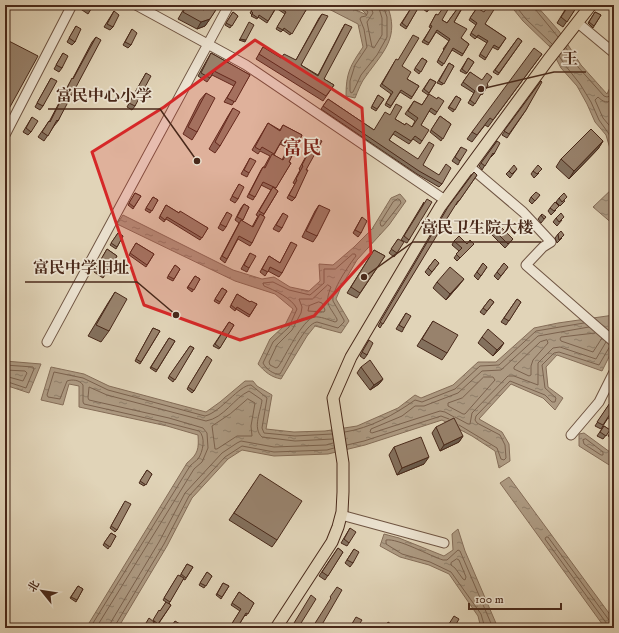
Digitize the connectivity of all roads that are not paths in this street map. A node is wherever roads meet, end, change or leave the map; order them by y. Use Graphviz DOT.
graph roads {
  1 [pos="72,5"];
  2 [pos="136,5"];
  3 [pos="229,5"];
  4 [pos="591,5"];
  5 [pos="574,27"];
  6 [pos="208,44"];
  7 [pos="614,53"];
  8 [pos="5,135"];
  9 [pos="470,167"];
  10 [pos="445,200"];
  11 [pos="47,342"];
  12 [pos="614,342"];
  13 [pos="614,372"];
  14 [pos="571,435"];
  15 [pos="341,515"];
  16 [pos="444,543"];
  17 [pos="276,628"];
  1 -- 8 [label="street"];
  2 -- 6 [label="street"];
  3 -- 6 [label="street"];
  4 -- 5 [label="main road"];
  5 -- 7 [label="street"];
  5 -- 9 [label="main road"];
  6 -- 10 [label="street"];
  6 -- 11 [label="street"];
  9 -- 10 [label="main road"];
  9 -- 12 [label="street"];
  10 -- 15 [label="main road"];
  13 -- 14 [label="street"];
  15 -- 16 [label="street"];
  15 -- 17 [label="main road"];
}
